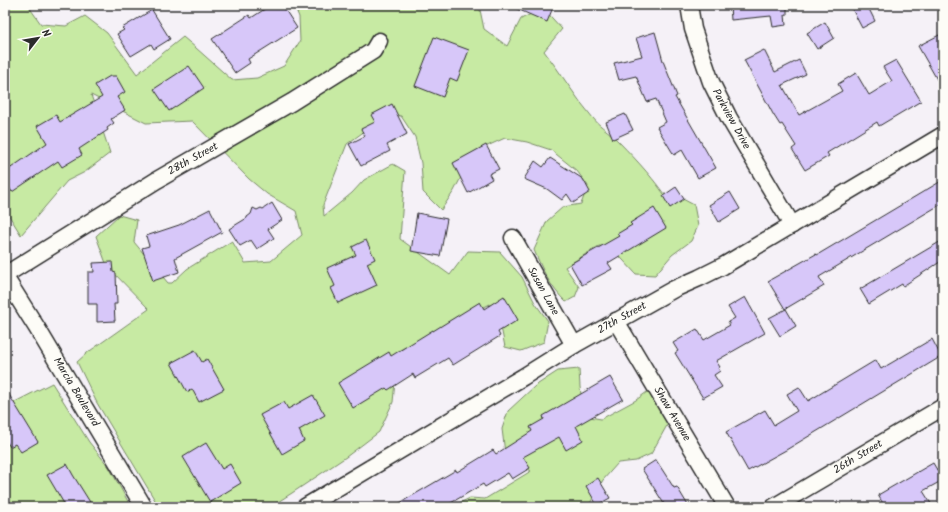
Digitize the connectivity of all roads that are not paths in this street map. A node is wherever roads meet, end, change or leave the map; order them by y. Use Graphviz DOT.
graph roads {
  1 [pos="689,5"];
  2 [pos="379,41"];
  3 [pos="943,135"];
  4 [pos="792,225"];
  5 [pos="513,238"];
  6 [pos="5,276"];
  7 [pos="616,321"];
  8 [pos="574,345"];
  9 [pos="943,407"];
  10 [pos="144,507"];
  11 [pos="305,507"];
  12 [pos="727,507"];
  13 [pos="774,507"];
  1 -- 4 [label="street, Parkview Drive"];
  2 -- 6 [label="street, 28th Street"];
  3 -- 4 [label="street, 27th Street"];
  4 -- 7 [label="street, 27th Street"];
  5 -- 8 [label="street, Susan Lane"];
  6 -- 10 [label="street, Marcia Boulevard"];
  7 -- 8 [label="street, 27th Street"];
  7 -- 12 [label="street, Shaw Avenue"];
  8 -- 11 [label="street, 27th Street"];
  9 -- 13 [label="street, 26th Street"];
}
